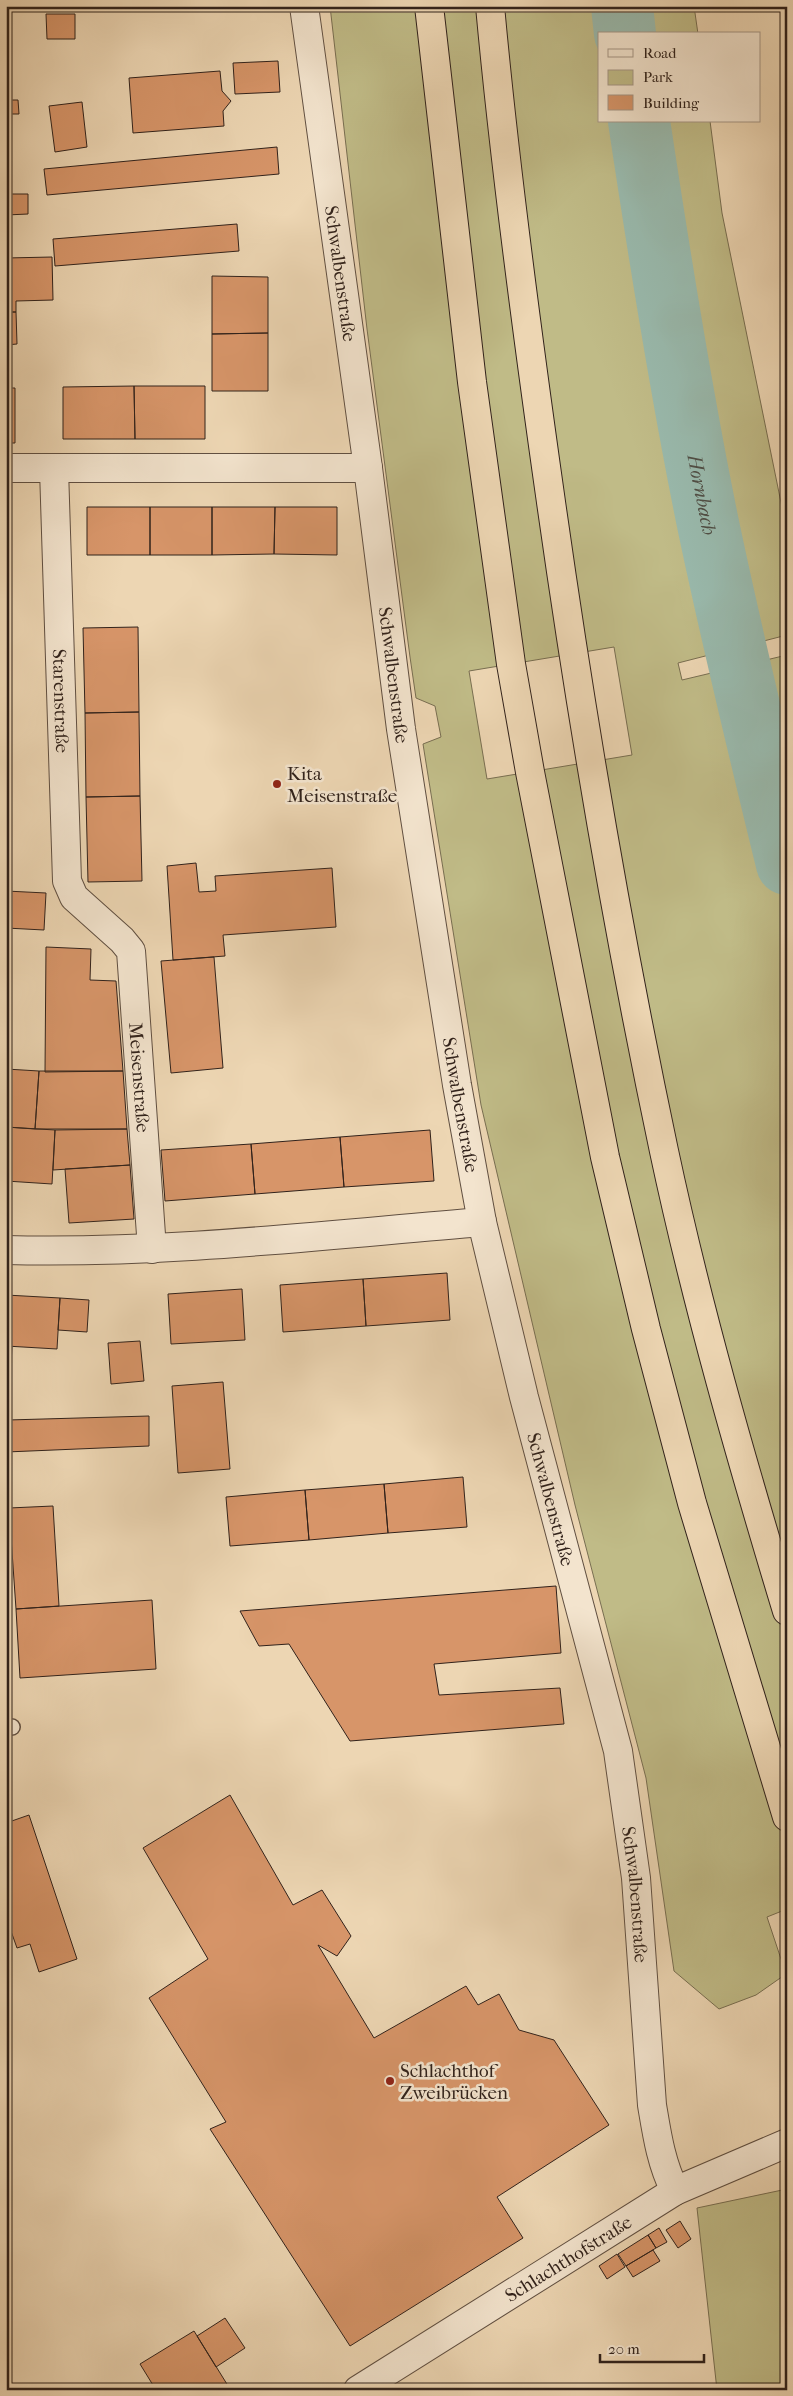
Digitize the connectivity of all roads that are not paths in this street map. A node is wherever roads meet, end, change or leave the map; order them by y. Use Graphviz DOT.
graph roads {
  1 [pos="304,6"];
  2 [pos="429,6"];
  3 [pos="490,6"];
  4 [pos="6,468"];
  5 [pos="368,468"];
  6 [pos="54,469"];
  7 [pos="100,919"];
  8 [pos="482,1222"];
  9 [pos="152,1249"];
  10 [pos="6,1250"];
  11 [pos="787,1611"];
  12 [pos="787,1817"];
  13 [pos="787,2143"];
  14 [pos="675,2190"];
  15 [pos="358,2390"];
  1 -- 5 [label="street, Schwalbenstraße"];
  2 -- 12 [label="highway"];
  3 -- 11 [label="highway"];
  4 -- 6 [label="street"];
  5 -- 6 [label="street"];
  5 -- 8 [label="street, Schwalbenstraße"];
  6 -- 7 [label="street, Starenstraße"];
  7 -- 9 [label="street, Meisenstraße"];
  8 -- 9 [label="street"];
  8 -- 14 [label="street, Schwalbenstraße"];
  9 -- 10 [label="street"];
  13 -- 14 [label="street, Schlachthofstraße"];
  14 -- 15 [label="street, Schlachthofstraße"];
}
